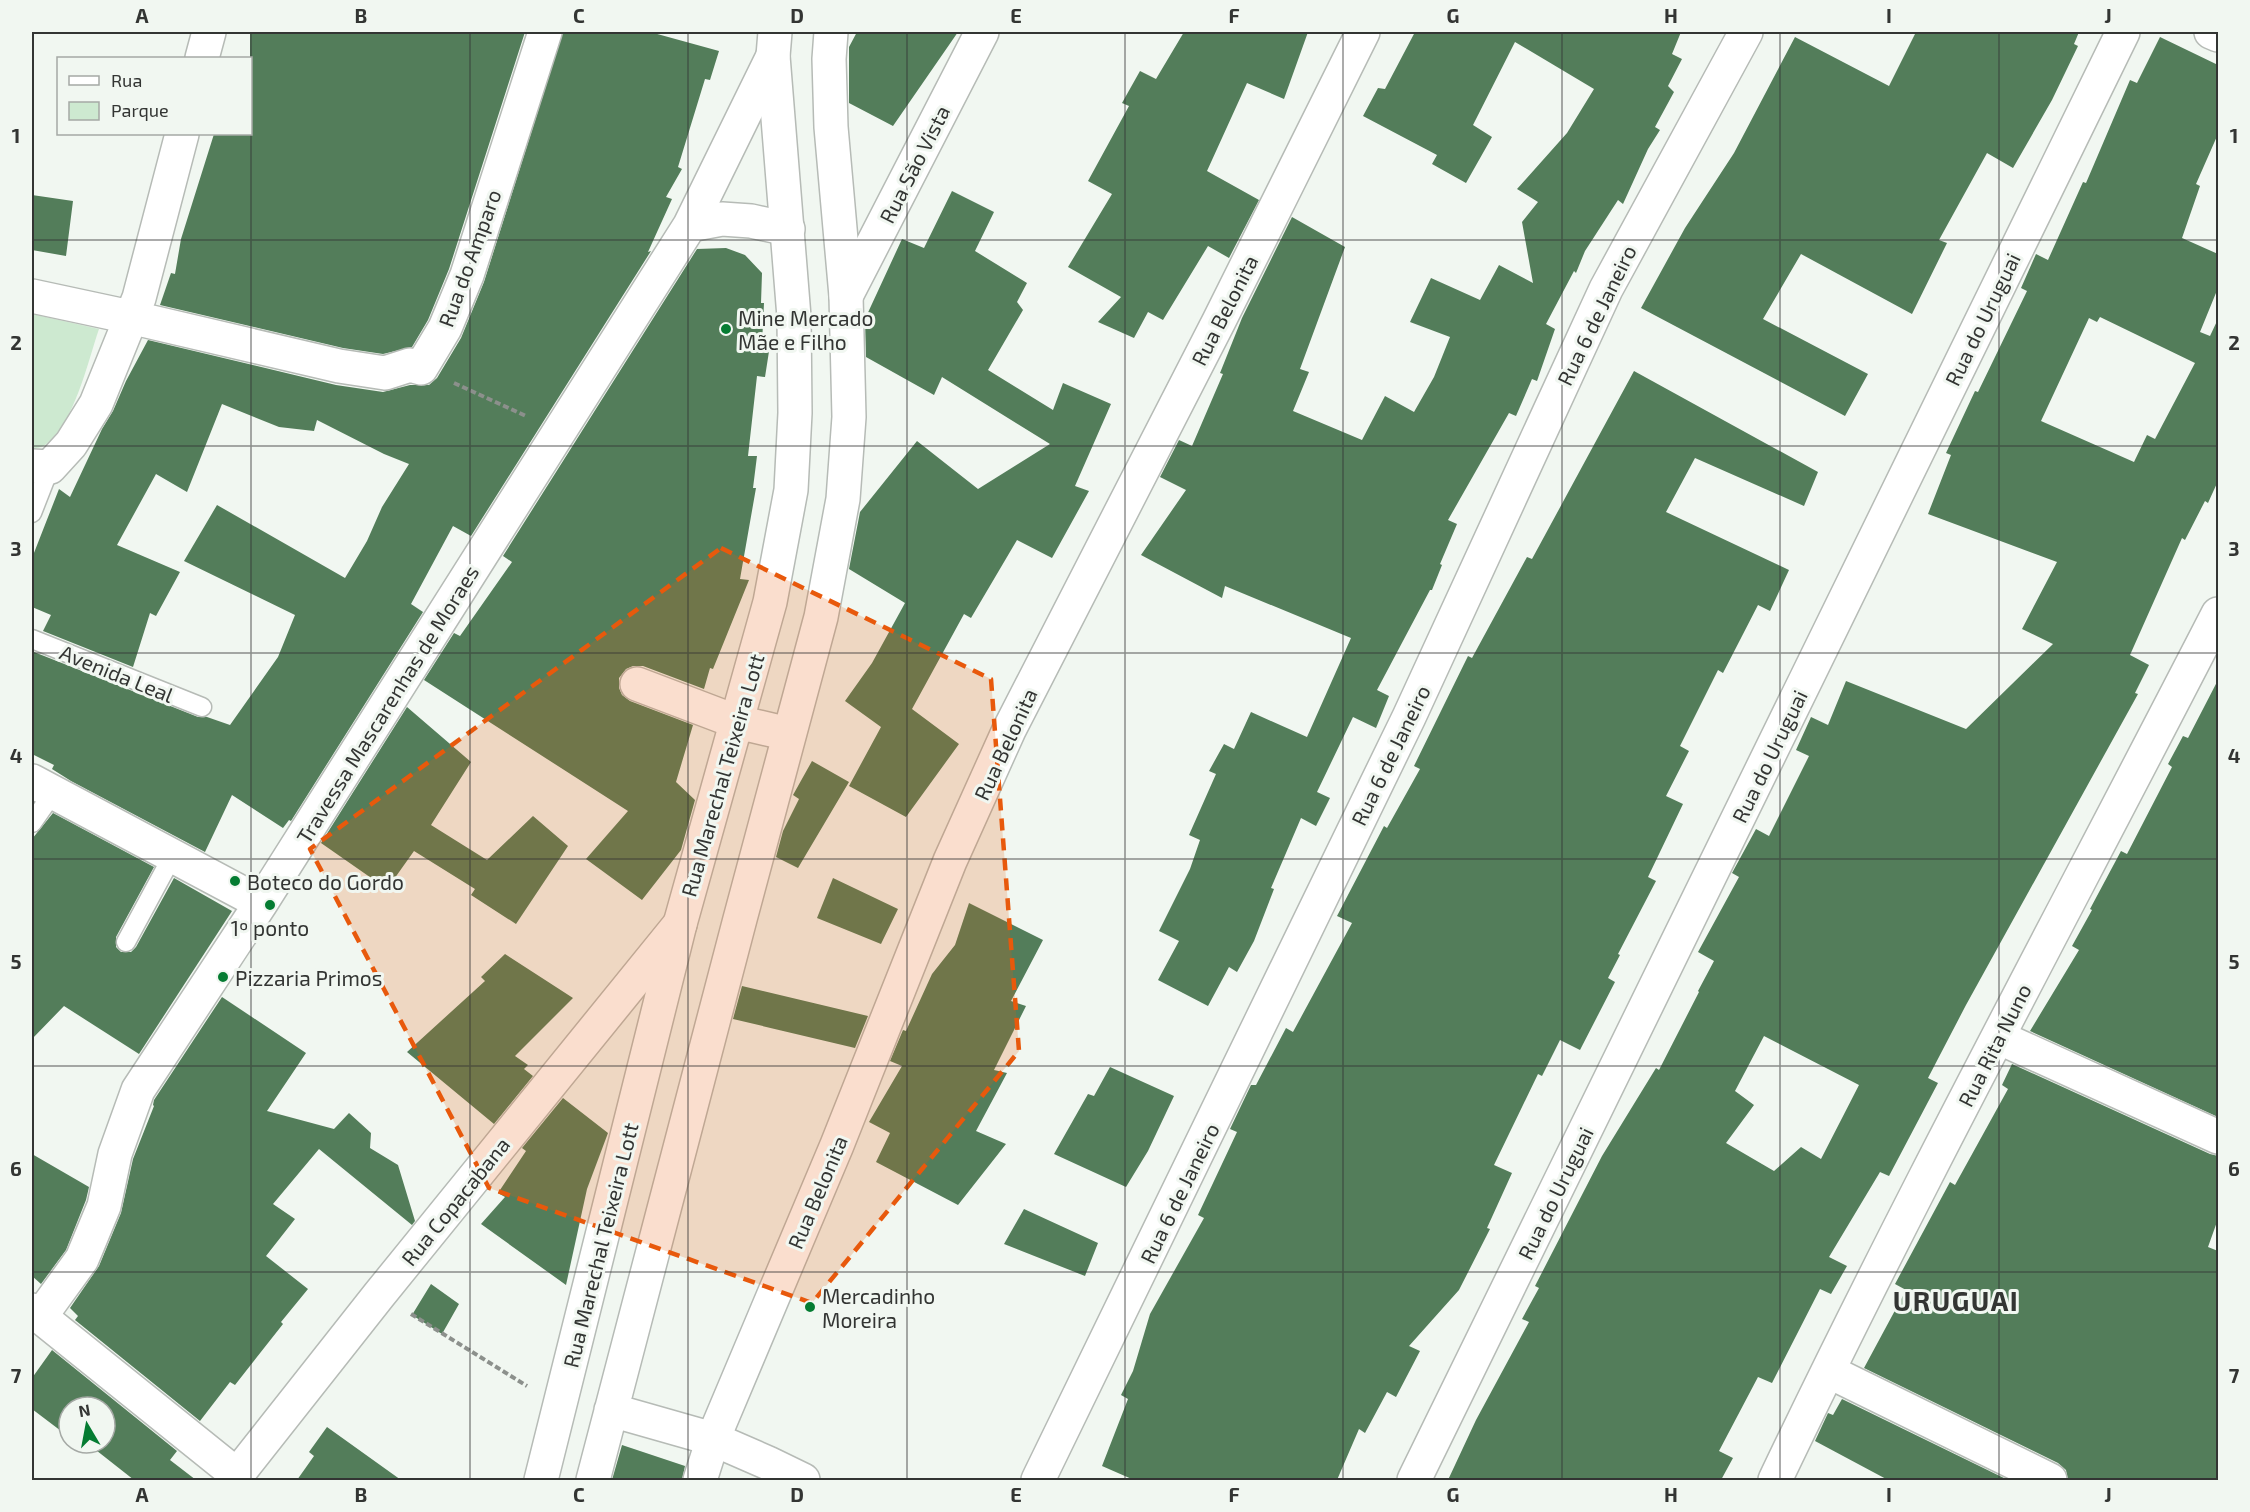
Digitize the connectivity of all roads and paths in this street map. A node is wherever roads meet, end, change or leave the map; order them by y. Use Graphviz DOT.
graph roads {
  1 [pos="209,32"];
  2 [pos="544,32"];
  3 [pos="982,32"];
  4 [pos="1363,32"];
  5 [pos="1746,32"];
  6 [pos="2123,32"];
  7 [pos="2211,32"];
  8 [pos="2218,35"];
  9 [pos="774,44"];
  10 [pos="830,45"];
  11 [pos="202,57"];
  12 [pos="182,135"];
  13 [pos="690,225"];
  14 [pos="788,229"];
  15 [pos="32,296"];
  16 [pos="846,296"];
  17 [pos="130,316"];
  18 [pos="421,368"];
  19 [pos="560,432"];
  20 [pos="41,467"];
  21 [pos="32,513"];
  22 [pos="2218,614"];
  23 [pos="32,639"];
  24 [pos="637,684"];
  25 [pos="202,707"];
  26 [pos="736,722"];
  27 [pos="789,734"];
  28 [pos="42,787"];
  29 [pos="32,823"];
  30 [pos="173,855"];
  31 [pos="261,903"];
  32 [pos="680,924"];
  33 [pos="126,942"];
  34 [pos="1998,1037"];
  35 [pos="2218,1137"];
  36 [pos="379,1295"];
  37 [pos="36,1314"];
  38 [pos="1828,1371"];
  39 [pos="562,1397"];
  40 [pos="611,1410"];
  41 [pos="713,1439"];
  42 [pos="235,1478"];
  43 [pos="540,1480"];
  44 [pos="593,1480"];
  45 [pos="700,1480"];
  46 [pos="803,1480"];
  47 [pos="1038,1480"];
  48 [pos="1414,1480"];
  49 [pos="1775,1480"];
  50 [pos="2049,1480"];
  1 -- 11 [label="street"];
  2 -- 18 [label="street, Rua do Amparo"];
  3 -- 16 [label="street, Rua São Vista"];
  4 -- 41 [label="street, Rua Belonita"];
  5 -- 47 [label="street, Rua 6 de Janeiro"];
  6 -- 48 [label="street, Rua do Uruguai"];
  7 -- 8 [label="street"];
  9 -- 13 [label="street, Travessa Mascarenhas de Moraes"];
  9 -- 14 [label="street, Rua Marechal Teixeira Lott"];
  10 -- 16 [label="street"];
  12 -- 17 [label="street"];
  13 -- 14 [label="street"];
  13 -- 19 [label="street, Travessa Mascarenhas de Moraes"];
  14 -- 26 [label="street, Rua Marechal Teixeira Lott"];
  15 -- 17 [label="street"];
  16 -- 27 [label="street"];
  17 -- 18 [label="street"];
  17 -- 20 [label="street"];
  18 -- 19 [label="path"];
  19 -- 31 [label="street, Travessa Mascarenhas de Moraes"];
  20 -- 21 [label="lane"];
  22 -- 34 [label="street, Rua Rita Nuno"];
  23 -- 25 [label="lane, Avenida Leal"];
  24 -- 26 [label="street"];
  26 -- 27 [label="street"];
  26 -- 32 [label="street, Rua Marechal Teixeira Lott"];
  27 -- 40 [label="street"];
  28 -- 29 [label="lane"];
  28 -- 30 [label="street"];
  30 -- 31 [label="street"];
  30 -- 33 [label="lane"];
  31 -- 37 [label="street, Travessa Mascarenhas de Moraes"];
  32 -- 36 [label="street, Rua Copacabana"];
  32 -- 39 [label="street, Rua Marechal Teixeira Lott"];
  34 -- 35 [label="street"];
  34 -- 38 [label="street, Rua Rita Nuno"];
  36 -- 39 [label="path"];
  36 -- 42 [label="street, Rua Copacabana"];
  37 -- 42 [label="street"];
  38 -- 49 [label="street, Rua Rita Nuno"];
  38 -- 50 [label="street"];
  39 -- 43 [label="street, Rua Marechal Teixeira Lott"];
  40 -- 41 [label="street"];
  40 -- 44 [label="street"];
  41 -- 45 [label="street, Rua Belonita"];
  41 -- 46 [label="street"];
}
